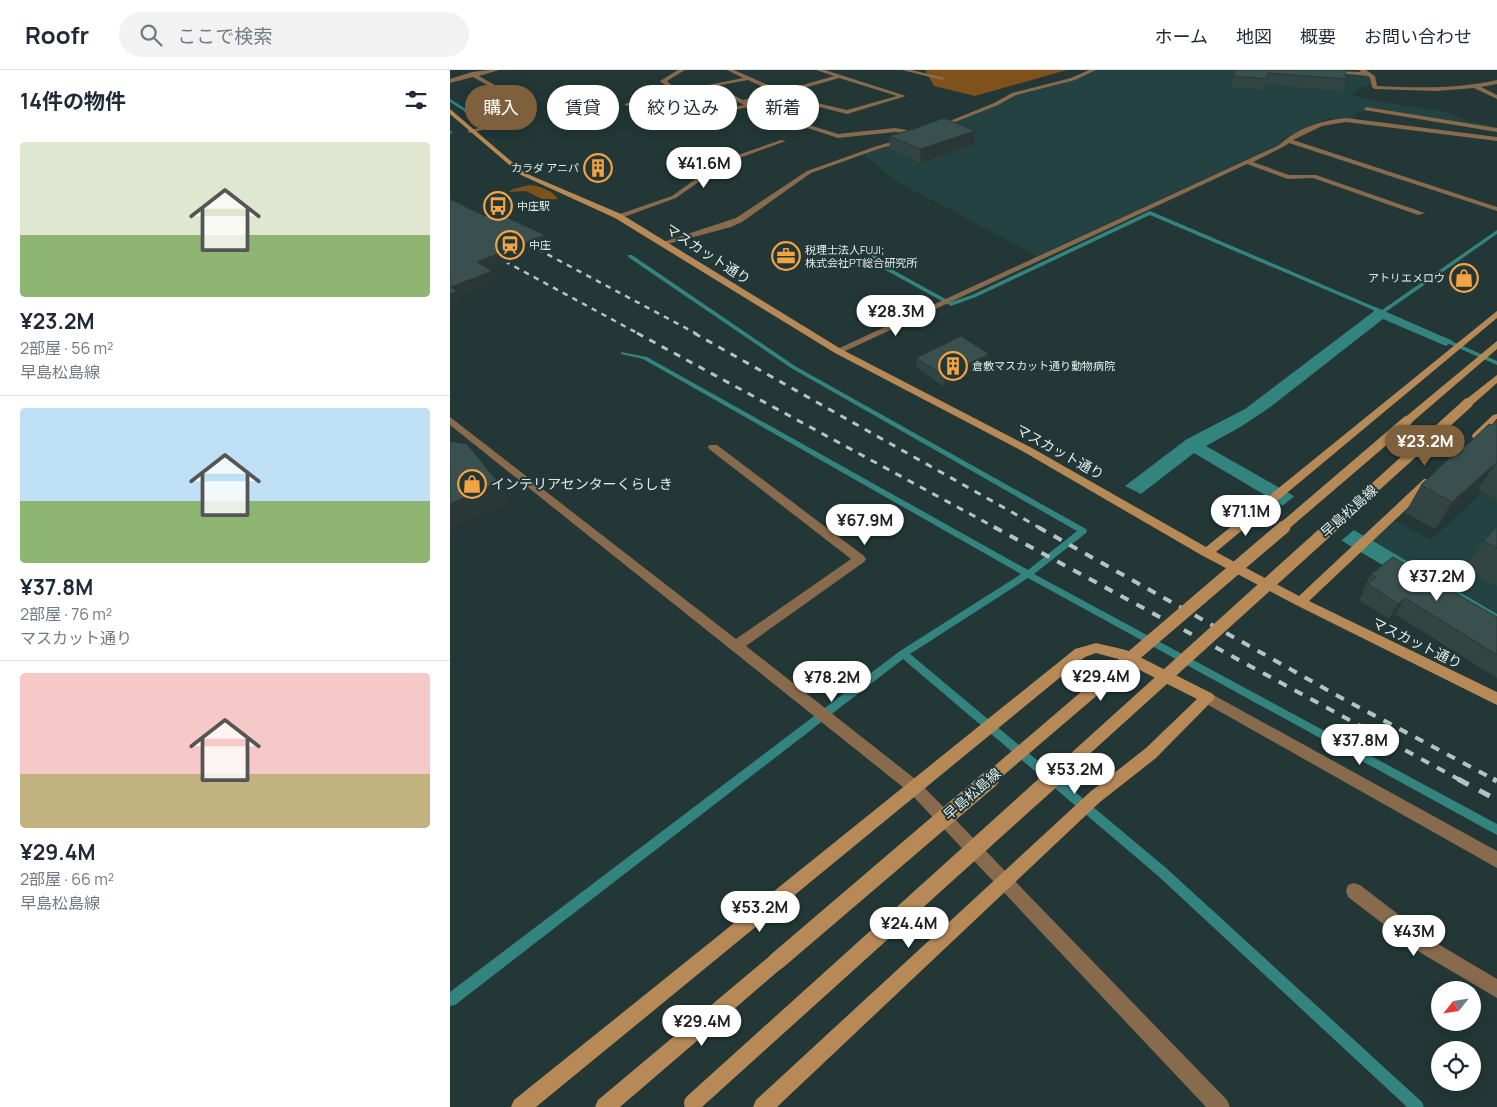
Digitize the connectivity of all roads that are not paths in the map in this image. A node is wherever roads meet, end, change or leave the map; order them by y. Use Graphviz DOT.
graph roads {
  1 [pos="465,70"];
  2 [pos="496,70"];
  3 [pos="682,70"];
  4 [pos="730,70"];
  5 [pos="820,70"];
  6 [pos="905,70"];
  7 [pos="1093,70"];
  8 [pos="1315,70"];
  9 [pos="1362,70"];
  10 [pos="1369,74"];
  11 [pos="474,75"];
  12 [pos="837,77"];
  13 [pos="748,78"];
  14 [pos="942,78"];
  15 [pos="450,81"];
  16 [pos="1497,82"];
  17 [pos="491,85"];
  18 [pos="668,85"];
  19 [pos="716,85"];
  20 [pos="763,85"];
  21 [pos="809,85"];
  22 [pos="1476,87"];
  23 [pos="1497,97"];
  24 [pos="737,100"];
  25 [pos="747,100"];
  26 [pos="740,102"];
  27 [pos="819,105"];
  28 [pos="747,106"];
  29 [pos="1366,109"];
  30 [pos="450,111"];
  31 [pos="474,130"];
  32 [pos="819,130"];
  33 [pos="1497,130"];
  34 [pos="470,131"];
  35 [pos="924,133"];
  36 [pos="1497,139"];
  37 [pos="1287,140"];
  38 [pos="783,141"];
  39 [pos="1248,162"];
  40 [pos="1497,209"];
  41 [pos="1421,213"];
  42 [pos="618,216"];
  43 [pos="664,243"];
  44 [pos="1497,314"];
  45 [pos="1497,344"];
  46 [pos="838,350"];
  47 [pos="1497,378"];
  48 [pos="1497,417"];
  49 [pos="450,420"];
  50 [pos="1468,444"];
  51 [pos="713,447"];
  52 [pos="1433,477"];
  53 [pos="1207,553"];
  54 [pos="1300,602"];
  55 [pos="736,646"];
  56 [pos="1208,698"];
  57 [pos="1497,699"];
  58 [pos="914,787"];
  59 [pos="1497,860"];
  60 [pos="1004,883"];
  61 [pos="1354,891"];
  62 [pos="1497,989"];
  63 [pos="691,1105"];
  64 [pos="521,1107"];
  65 [pos="605,1107"];
  66 [pos="763,1107"];
  67 [pos="1220,1107"];
  1 -- 11 [label="street"];
  2 -- 11 [label="street"];
  3 -- 18 [label="street"];
  4 -- 13 [label="street"];
  5 -- 12 [label="street"];
  6 -- 14 [label="street"];
  7 -- 35 [label="street"];
  8 -- 10 [label="street"];
  9 -- 10 [label="street"];
  10 -- 22 [label="street"];
  11 -- 15 [label="street"];
  11 -- 17 [label="street"];
  12 -- 21 [label="street"];
  12 -- 27 [label="street"];
  13 -- 19 [label="street"];
  13 -- 20 [label="street"];
  16 -- 22 [label="street"];
  22 -- 23 [label="street"];
  24 -- 26 [label="street"];
  25 -- 26 [label="street"];
  26 -- 28 [label="street"];
  29 -- 33 [label="street"];
  30 -- 34 [label="main road, マスカット通り"];
  31 -- 34 [label="street"];
  32 -- 35 [label="street"];
  34 -- 42 [label="main road, マスカット通り"];
  35 -- 43 [label="street"];
  36 -- 37 [label="street"];
  37 -- 39 [label="street"];
  37 -- 40 [label="street"];
  38 -- 42 [label="street"];
  39 -- 41 [label="street"];
  39 -- 46 [label="street"];
  42 -- 43 [label="main road, マスカット通り"];
  43 -- 46 [label="main road, マスカット通り"];
  44 -- 53 [label="main road"];
  45 -- 65 [label="main road, 早島松島線, bridge"];
  46 -- 53 [label="main road, マスカット通り"];
  47 -- 63 [label="main road, 早島松島線, bridge"];
  48 -- 50 [label="main road"];
  49 -- 55 [label="street"];
  51 -- 55 [label="street"];
  52 -- 54 [label="main road"];
  53 -- 54 [label="main road, マスカット通り"];
  54 -- 57 [label="main road, マスカット通り"];
  55 -- 58 [label="street"];
  56 -- 58 [label="main road"];
  56 -- 59 [label="street"];
  56 -- 60 [label="main road"];
  58 -- 60 [label="street"];
  58 -- 64 [label="main road"];
  60 -- 66 [label="main road"];
  60 -- 67 [label="street"];
  61 -- 62 [label="street"];
}
